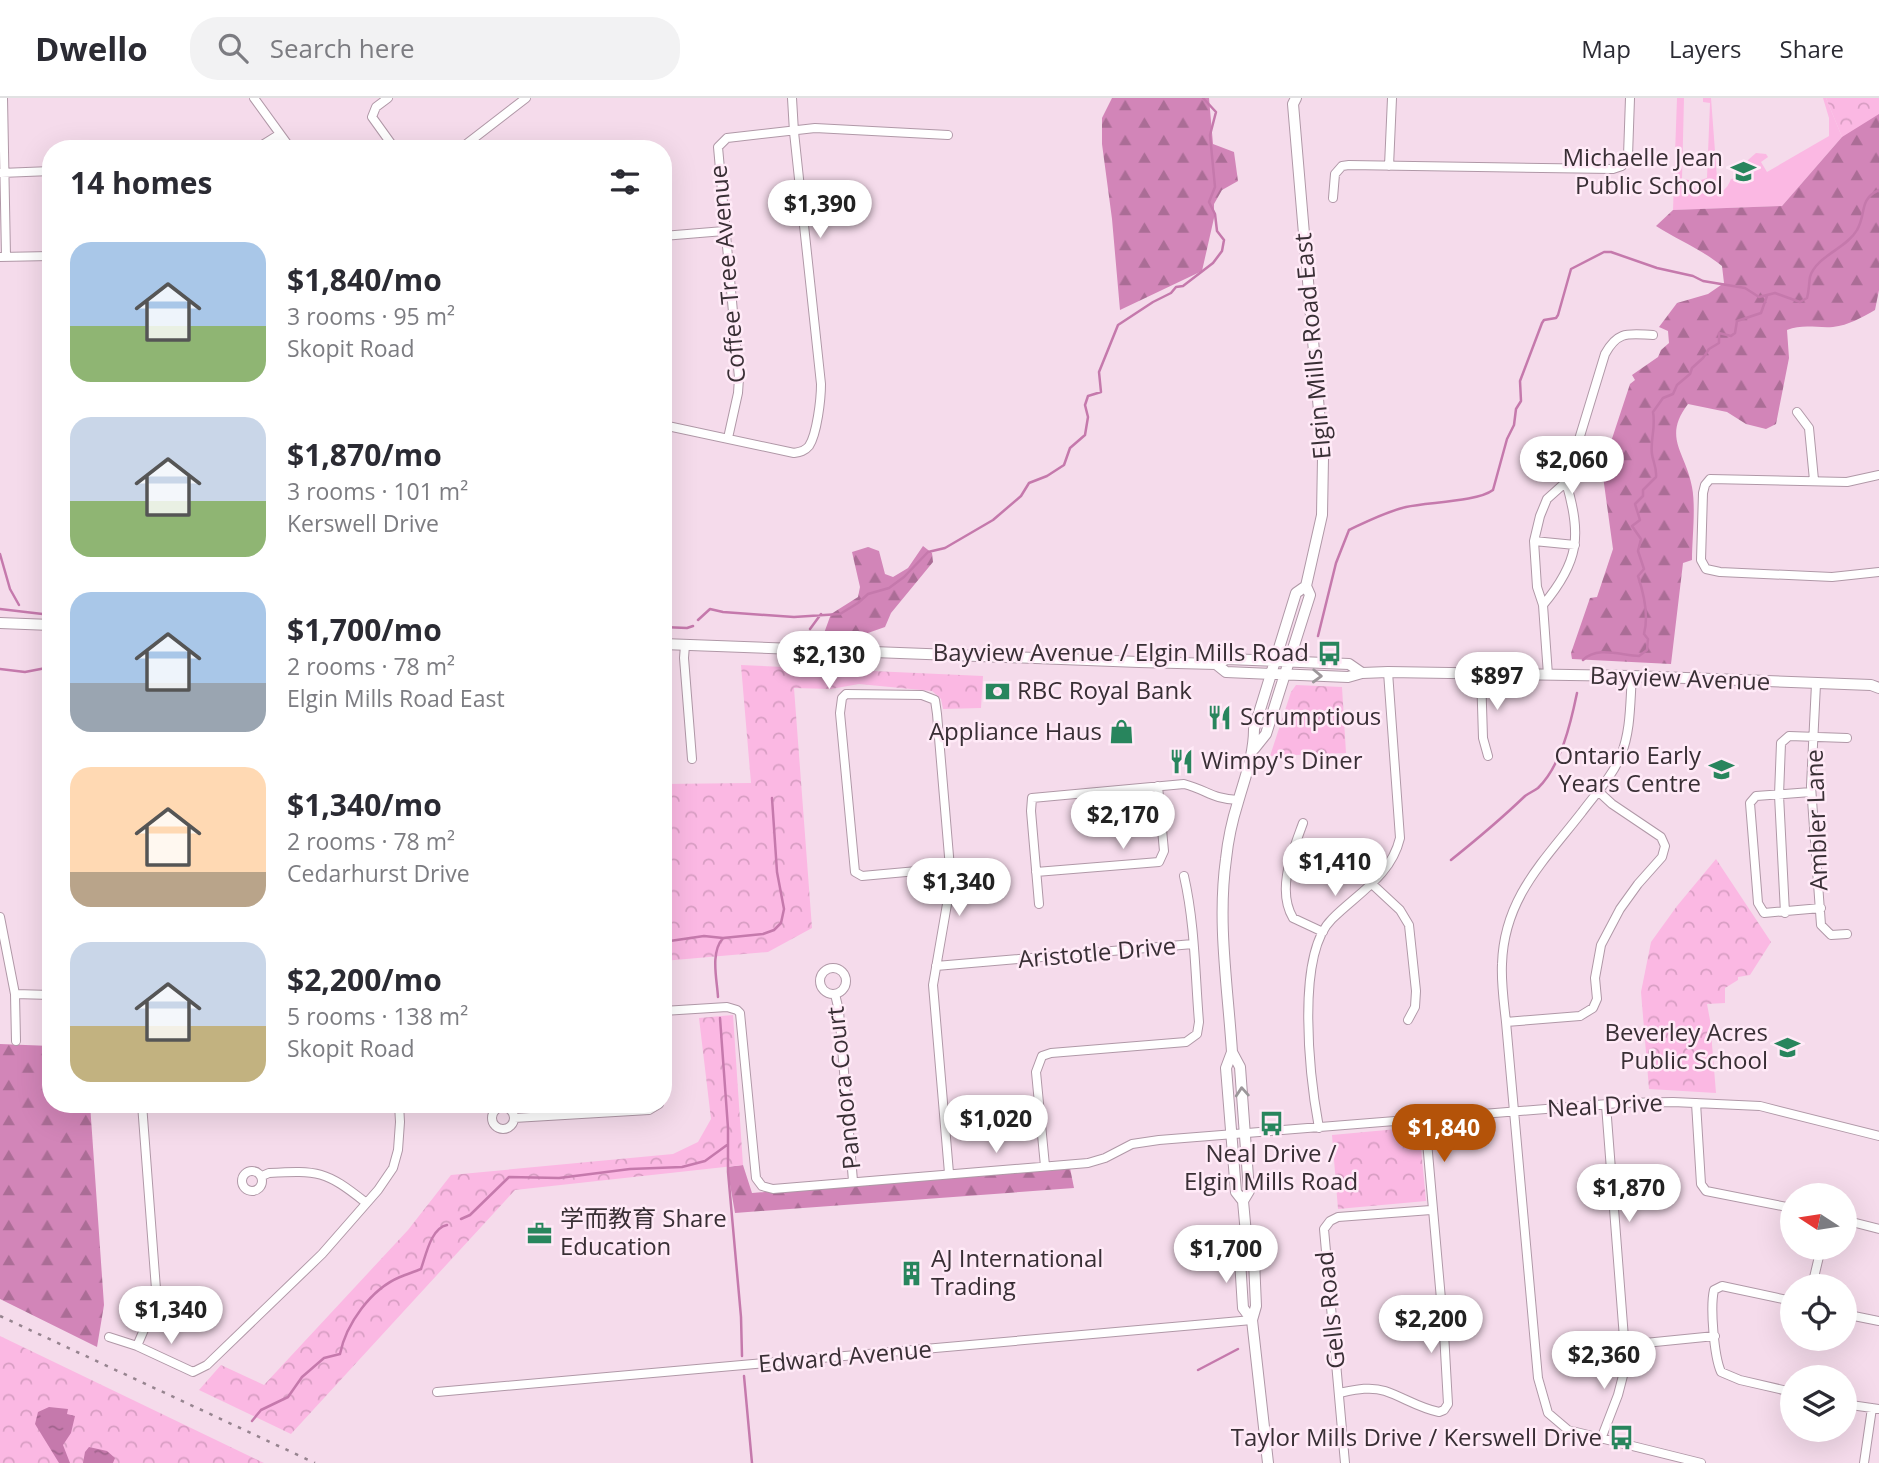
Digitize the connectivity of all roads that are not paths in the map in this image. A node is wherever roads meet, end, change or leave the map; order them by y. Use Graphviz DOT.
graph roads {
  1 [pos="3,98"];
  2 [pos="254,98"];
  3 [pos="388,98"];
  4 [pos="526,98"];
  5 [pos="792,98"];
  6 [pos="1391,98"];
  7 [pos="1630,98"];
  8 [pos="1292,100"];
  9 [pos="794,132"];
  10 [pos="280,134"];
  11 [pos="948,135"];
  12 [pos="270,140"];
  13 [pos="284,140"];
  14 [pos="389,140"];
  15 [pos="472,140"];
  16 [pos="1389,166"];
  17 [pos="42,171"];
  18 [pos="3,173"];
  19 [pos="1334,198"];
  20 [pos="724,231"];
  21 [pos="672,235"];
  22 [pos="3,256"];
  23 [pos="42,256"];
  24 [pos="1653,335"];
  25 [pos="1797,412"];
  26 [pos="672,427"];
  27 [pos="729,438"];
  28 [pos="1879,475"];
  29 [pos="1814,481"];
  30 [pos="1566,482"];
  31 [pos="1534,541"];
  32 [pos="1575,545"];
  33 [pos="1879,572"];
  34 [pos="1306,586"];
  35 [pos="1542,606"];
  36 [pos="0,623"];
  37 [pos="42,625"];
  38 [pos="672,644"];
  39 [pos="685,645"];
  40 [pos="1275,661"];
  41 [pos="1289,662"];
  42 [pos="1216,664"];
  43 [pos="1388,672"];
  44 [pos="1362,673"];
  45 [pos="1481,673"];
  46 [pos="1271,674"];
  47 [pos="1285,675"];
  48 [pos="1548,675"];
  49 [pos="1632,676"];
  50 [pos="1816,684"];
  51 [pos="1876,685"];
  52 [pos="1814,737"];
  53 [pos="1847,738"];
  54 [pos="1254,749"];
  55 [pos="1488,756"];
  56 [pos="692,759"];
  57 [pos="1158,786"];
  58 [pos="1599,792"];
  59 [pos="1811,792"];
  60 [pos="1779,795"];
  61 [pos="1238,800"];
  62 [pos="1303,823"];
  63 [pos="950,868"];
  64 [pos="1036,872"];
  65 [pos="1184,876"];
  66 [pos="1372,884"];
  67 [pos="1039,904"];
  68 [pos="1821,908"];
  69 [pos="1786,913"];
  70 [pos="0,918"];
  71 [pos="1323,932"];
  72 [pos="1847,934"];
  73 [pos="1193,944"];
  74 [pos="936,967"];
  75 [pos="16,994"];
  76 [pos="835,994"];
  77 [pos="42,995"];
  78 [pos="672,1010"];
  79 [pos="1408,1020"];
  80 [pos="1506,1022"];
  81 [pos="16,1041"];
  82 [pos="1232,1052"];
  83 [pos="1696,1103"];
  84 [pos="1606,1105"];
  85 [pos="1514,1110"];
  86 [pos="143,1113"];
  87 [pos="399,1113"];
  88 [pos="598,1113"];
  89 [pos="514,1118"];
  90 [pos="1425,1119"];
  91 [pos="1319,1128"];
  92 [pos="1245,1133"];
  93 [pos="1231,1134"];
  94 [pos="1879,1136"];
  95 [pos="1045,1166"];
  96 [pos="949,1173"];
  97 [pos="262,1176"];
  98 [pos="853,1181"];
  99 [pos="1243,1201"];
  100 [pos="365,1202"];
  101 [pos="1780,1206"];
  102 [pos="1432,1210"];
  103 [pos="1857,1223"];
  104 [pos="1879,1229"];
  105 [pos="1780,1298"];
  106 [pos="1857,1317"];
  107 [pos="1252,1320"];
  108 [pos="1879,1321"];
  109 [pos="1715,1336"];
  110 [pos="110,1337"];
  111 [pos="1625,1345"];
  112 [pos="137,1346"];
  113 [pos="1780,1389"];
  114 [pos="438,1392"];
  115 [pos="1339,1392"];
  116 [pos="1857,1406"];
  117 [pos="1875,1409"];
  118 [pos="1601,1439"];
  119 [pos="1268,1463"];
  120 [pos="1345,1463"];
  121 [pos="1701,1463"];
  122 [pos="1864,1463"];
  1 -- 18 [label="street"];
  2 -- 10 [label="street"];
  3 -- 14 [label="street"];
  4 -- 15 [label="street"];
  5 -- 9 [label="street"];
  6 -- 16 [label="street"];
  7 -- 16 [label="street"];
  8 -- 34 [label="main road, Elgin Mills Road East"];
  9 -- 11 [label="street, Coffee Tree Avenue"];
  9 -- 20 [label="street, Coffee Tree Avenue"];
  9 -- 27 [label="street"];
  10 -- 12 [label="street"];
  10 -- 13 [label="street"];
  16 -- 19 [label="street"];
  17 -- 18 [label="street"];
  18 -- 22 [label="street"];
  20 -- 21 [label="street"];
  20 -- 27 [label="street, Coffee Tree Avenue"];
  22 -- 23 [label="street"];
  24 -- 30 [label="street"];
  25 -- 29 [label="street"];
  26 -- 27 [label="street"];
  28 -- 29 [label="street"];
  29 -- 33 [label="street"];
  30 -- 31 [label="street"];
  30 -- 32 [label="street"];
  31 -- 32 [label="street"];
  31 -- 35 [label="street"];
  32 -- 35 [label="street"];
  34 -- 40 [label="main road, Elgin Mills Road East"];
  34 -- 41 [label="main road, Elgin Mills Road East"];
  35 -- 48 [label="street"];
  36 -- 37 [label="main road"];
  38 -- 39 [label="main road, Bayview Avenue"];
  39 -- 42 [label="main road, Bayview Avenue"];
  39 -- 56 [label="street"];
  40 -- 41 [label="main road, Bayview Avenue"];
  40 -- 42 [label="main road, Bayview Avenue"];
  40 -- 46 [label="main road, Elgin Mills Road East"];
  41 -- 44 [label="main road, Bayview Avenue"];
  41 -- 47 [label="main road, Elgin Mills Road East"];
  42 -- 46 [label="main road, Bayview Avenue"];
  43 -- 44 [label="main road, Bayview Avenue"];
  43 -- 45 [label="main road, Bayview Avenue"];
  43 -- 66 [label="street"];
  47 -- 44 [label="main road, Bayview Avenue, one-way"];
  45 -- 48 [label="main road, Bayview Avenue"];
  45 -- 55 [label="street"];
  46 -- 47 [label="main road, Bayview Avenue"];
  46 -- 54 [label="main road, Elgin Mills Road East"];
  47 -- 54 [label="main road, Elgin Mills Road East"];
  48 -- 49 [label="main road, Bayview Avenue"];
  49 -- 50 [label="main road, Bayview Avenue"];
  49 -- 58 [label="street"];
  50 -- 51 [label="main road, Bayview Avenue"];
  50 -- 52 [label="street, Ambler Lane"];
  52 -- 53 [label="street"];
  52 -- 59 [label="street, Ambler Lane"];
  52 -- 60 [label="street"];
  54 -- 61 [label="main road, Elgin Mills Road East"];
  57 -- 61 [label="street"];
  57 -- 64 [label="street"];
  57 -- 64 [label="street"];
  58 -- 80 [label="street"];
  58 -- 80 [label="street"];
  59 -- 60 [label="street"];
  59 -- 68 [label="street, Ambler Lane"];
  60 -- 69 [label="street"];
  60 -- 69 [label="street"];
  61 -- 82 [label="main road, Elgin Mills Road East"];
  62 -- 71 [label="street"];
  63 -- 63 [label="street"];
  63 -- 74 [label="street"];
  64 -- 67 [label="street"];
  65 -- 73 [label="street"];
  66 -- 71 [label="street"];
  66 -- 79 [label="street"];
  68 -- 69 [label="street"];
  68 -- 72 [label="street, Ambler Lane"];
  70 -- 75 [label="street"];
  71 -- 91 [label="street"];
  73 -- 74 [label="street, Aristotle Drive"];
  73 -- 95 [label="street, Aristotle Drive"];
  74 -- 96 [label="street"];
  75 -- 77 [label="street"];
  75 -- 81 [label="street"];
  76 -- 98 [label="street, Pandora Court"];
  78 -- 98 [label="street, Neal Drive"];
  80 -- 85 [label="street"];
  92 -- 82 [label="main road, Elgin Mills Road East, one-way"];
  82 -- 93 [label="main road, Elgin Mills Road East"];
  83 -- 84 [label="street, Neal Drive"];
  83 -- 94 [label="street, Neal Drive"];
  83 -- 101 [label="street"];
  84 -- 85 [label="street, Neal Drive"];
  84 -- 111 [label="street"];
  85 -- 90 [label="street, Neal Drive"];
  85 -- 118 [label="street"];
  86 -- 112 [label="street"];
  87 -- 100 [label="street"];
  88 -- 89 [label="street"];
  90 -- 91 [label="street, Neal Drive"];
  90 -- 102 [label="street"];
  91 -- 92 [label="street, Neal Drive"];
  92 -- 93 [label="street, Neal Drive"];
  92 -- 99 [label="main road, Elgin Mills Road East"];
  93 -- 95 [label="street, Neal Drive"];
  93 -- 99 [label="main road, Elgin Mills Road East"];
  95 -- 96 [label="street, Neal Drive"];
  96 -- 98 [label="street, Neal Drive"];
  97 -- 100 [label="street"];
  99 -- 107 [label="main road, Elgin Mills Road East"];
  100 -- 112 [label="street"];
  102 -- 115 [label="street, Gells Road"];
  102 -- 115 [label="street"];
  103 -- 104 [label="street"];
  105 -- 109 [label="street"];
  106 -- 108 [label="street"];
  107 -- 114 [label="street, Edward Avenue"];
  107 -- 119 [label="main road, Elgin Mills Road East"];
  109 -- 111 [label="street"];
  109 -- 113 [label="street"];
  110 -- 112 [label="street"];
  111 -- 118 [label="street"];
  115 -- 120 [label="street, Gells Road"];
  116 -- 117 [label="street"];
  117 -- 122 [label="street"];
  118 -- 121 [label="street"];
}
